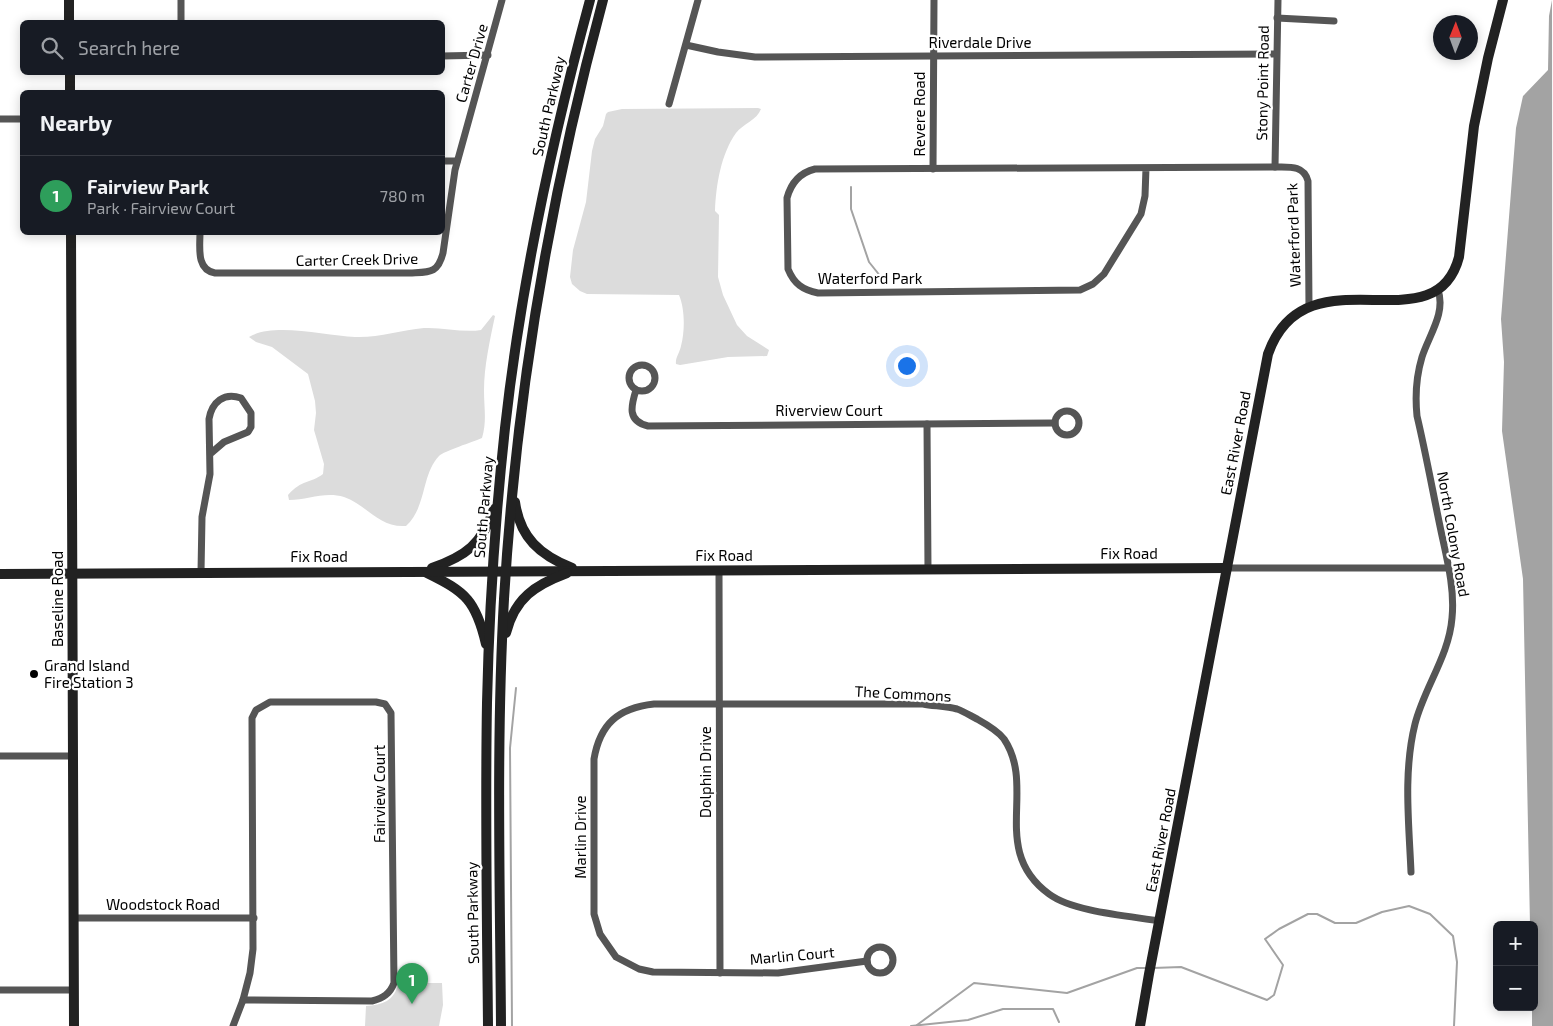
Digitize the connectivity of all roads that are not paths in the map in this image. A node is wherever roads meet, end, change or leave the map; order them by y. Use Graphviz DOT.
graph roads {
  1 [pos="69,0"];
  2 [pos="181,0"];
  3 [pos="502,0"];
  4 [pos="590,0"];
  5 [pos="604,0"];
  6 [pos="698,0"];
  7 [pos="934,0"];
  8 [pos="1278,0"];
  9 [pos="1503,0"];
  10 [pos="1277,18"];
  11 [pos="69,20"];
  12 [pos="181,20"];
  13 [pos="1334,22"];
  14 [pos="686,45"];
  15 [pos="1276,54"];
  16 [pos="445,56"];
  17 [pos="488,56"];
  18 [pos="933,56"];
  19 [pos="70,75"];
  20 [pos="70,90"];
  21 [pos="669,104"];
  22 [pos="0,119"];
  23 [pos="20,119"];
  24 [pos="445,161"];
  25 [pos="457,161"];
  26 [pos="1275,167"];
  27 [pos="1146,168"];
  28 [pos="932,169"];
  29 [pos="71,235"];
  30 [pos="200,235"];
  31 [pos="1438,290"];
  32 [pos="1309,306"];
  33 [pos="636,390"];
  34 [pos="1055,423"];
  35 [pos="927,424"];
  36 [pos="210,454"];
  37 [pos="513,485"];
  38 [pos="499,496"];
  39 [pos="1227,568"];
  40 [pos="1448,568"];
  41 [pos="578,570"];
  42 [pos="719,570"];
  43 [pos="928,570"];
  44 [pos="424,571"];
  45 [pos="493,571"];
  46 [pos="506,571"];
  47 [pos="201,572"];
  48 [pos="72,573"];
  49 [pos="0,574"];
  50 [pos="488,657"];
  51 [pos="501,660"];
  52 [pos="719,703"];
  53 [pos="0,756"];
  54 [pos="72,756"];
  55 [pos="1411,872"];
  56 [pos="73,918"];
  57 [pos="254,918"];
  58 [pos="1160,921"];
  59 [pos="867,961"];
  60 [pos="720,973"];
  61 [pos="0,990"];
  62 [pos="73,990"];
  63 [pos="243,1000"];
  64 [pos="74,1026"];
  65 [pos="233,1026"];
  66 [pos="488,1026"];
  67 [pos="501,1026"];
  68 [pos="1140,1026"];
  1 -- 11 [label="main road"];
  2 -- 12 [label="street"];
  3 -- 17 [label="street, Carter Drive"];
  4 -- 38 [label="main road, South Parkway"];
  5 -- 37 [label="main road, South Parkway"];
  6 -- 14 [label="street"];
  7 -- 18 [label="street, Revere Road"];
  8 -- 10 [label="street, Stony Point Road"];
  9 -- 31 [label="main road, East River Road"];
  10 -- 13 [label="street"];
  10 -- 15 [label="street, Stony Point Road"];
  14 -- 18 [label="street, Riverdale Drive"];
  14 -- 21 [label="street"];
  15 -- 18 [label="street, Riverdale Drive"];
  15 -- 26 [label="street, Stony Point Road"];
  16 -- 17 [label="street"];
  17 -- 25 [label="street, Carter Drive"];
  18 -- 28 [label="street, Revere Road"];
  19 -- 20 [label="main road"];
  22 -- 23 [label="street"];
  24 -- 25 [label="street"];
  25 -- 30 [label="street, Carter Creek Drive"];
  26 -- 27 [label="street, Waterford Park"];
  26 -- 32 [label="street, Waterford Park"];
  27 -- 28 [label="street, Waterford Park"];
  27 -- 28 [label="street, Waterford Park"];
  29 -- 48 [label="main road, Baseline Road"];
  31 -- 32 [label="main road, East River Road"];
  31 -- 40 [label="street, North Colony Road"];
  32 -- 39 [label="main road, East River Road"];
  33 -- 35 [label="street, Riverview Court"];
  34 -- 35 [label="street, Riverview Court"];
  35 -- 43 [label="street"];
  36 -- 36 [label="street"];
  36 -- 47 [label="street"];
  37 -- 41 [label="main road"];
  37 -- 46 [label="main road, South Parkway"];
  38 -- 44 [label="main road"];
  38 -- 45 [label="main road, South Parkway"];
  39 -- 40 [label="street, Fix Road"];
  39 -- 43 [label="main road, Fix Road"];
  39 -- 58 [label="main road, East River Road"];
  40 -- 55 [label="street, North Colony Road"];
  41 -- 42 [label="main road, Fix Road"];
  41 -- 46 [label="main road, Fix Road"];
  41 -- 51 [label="main road"];
  42 -- 43 [label="main road, Fix Road"];
  42 -- 52 [label="street, Dolphin Drive"];
  44 -- 45 [label="main road, Fix Road"];
  44 -- 47 [label="main road, Fix Road"];
  44 -- 50 [label="main road"];
  45 -- 46 [label="main road, Fix Road"];
  45 -- 50 [label="main road, South Parkway"];
  46 -- 51 [label="main road, South Parkway"];
  47 -- 48 [label="main road, Fix Road"];
  48 -- 49 [label="main road, Fix Road"];
  48 -- 54 [label="main road, Baseline Road"];
  50 -- 66 [label="main road, South Parkway"];
  51 -- 67 [label="main road, South Parkway"];
  52 -- 58 [label="street, The Commons"];
  52 -- 60 [label="street, Dolphin Drive"];
  52 -- 60 [label="street, Marlin Drive"];
  53 -- 54 [label="street"];
  54 -- 56 [label="main road, Baseline Road"];
  56 -- 57 [label="street, Woodstock Road"];
  56 -- 62 [label="main road, Baseline Road"];
  57 -- 63 [label="street, Fairview Court"];
  57 -- 63 [label="street, Fairview Court"];
  58 -- 68 [label="main road, East River Road"];
  59 -- 60 [label="street, Marlin Court"];
  61 -- 62 [label="street"];
  62 -- 64 [label="main road, Baseline Road"];
  63 -- 65 [label="street"];
}
